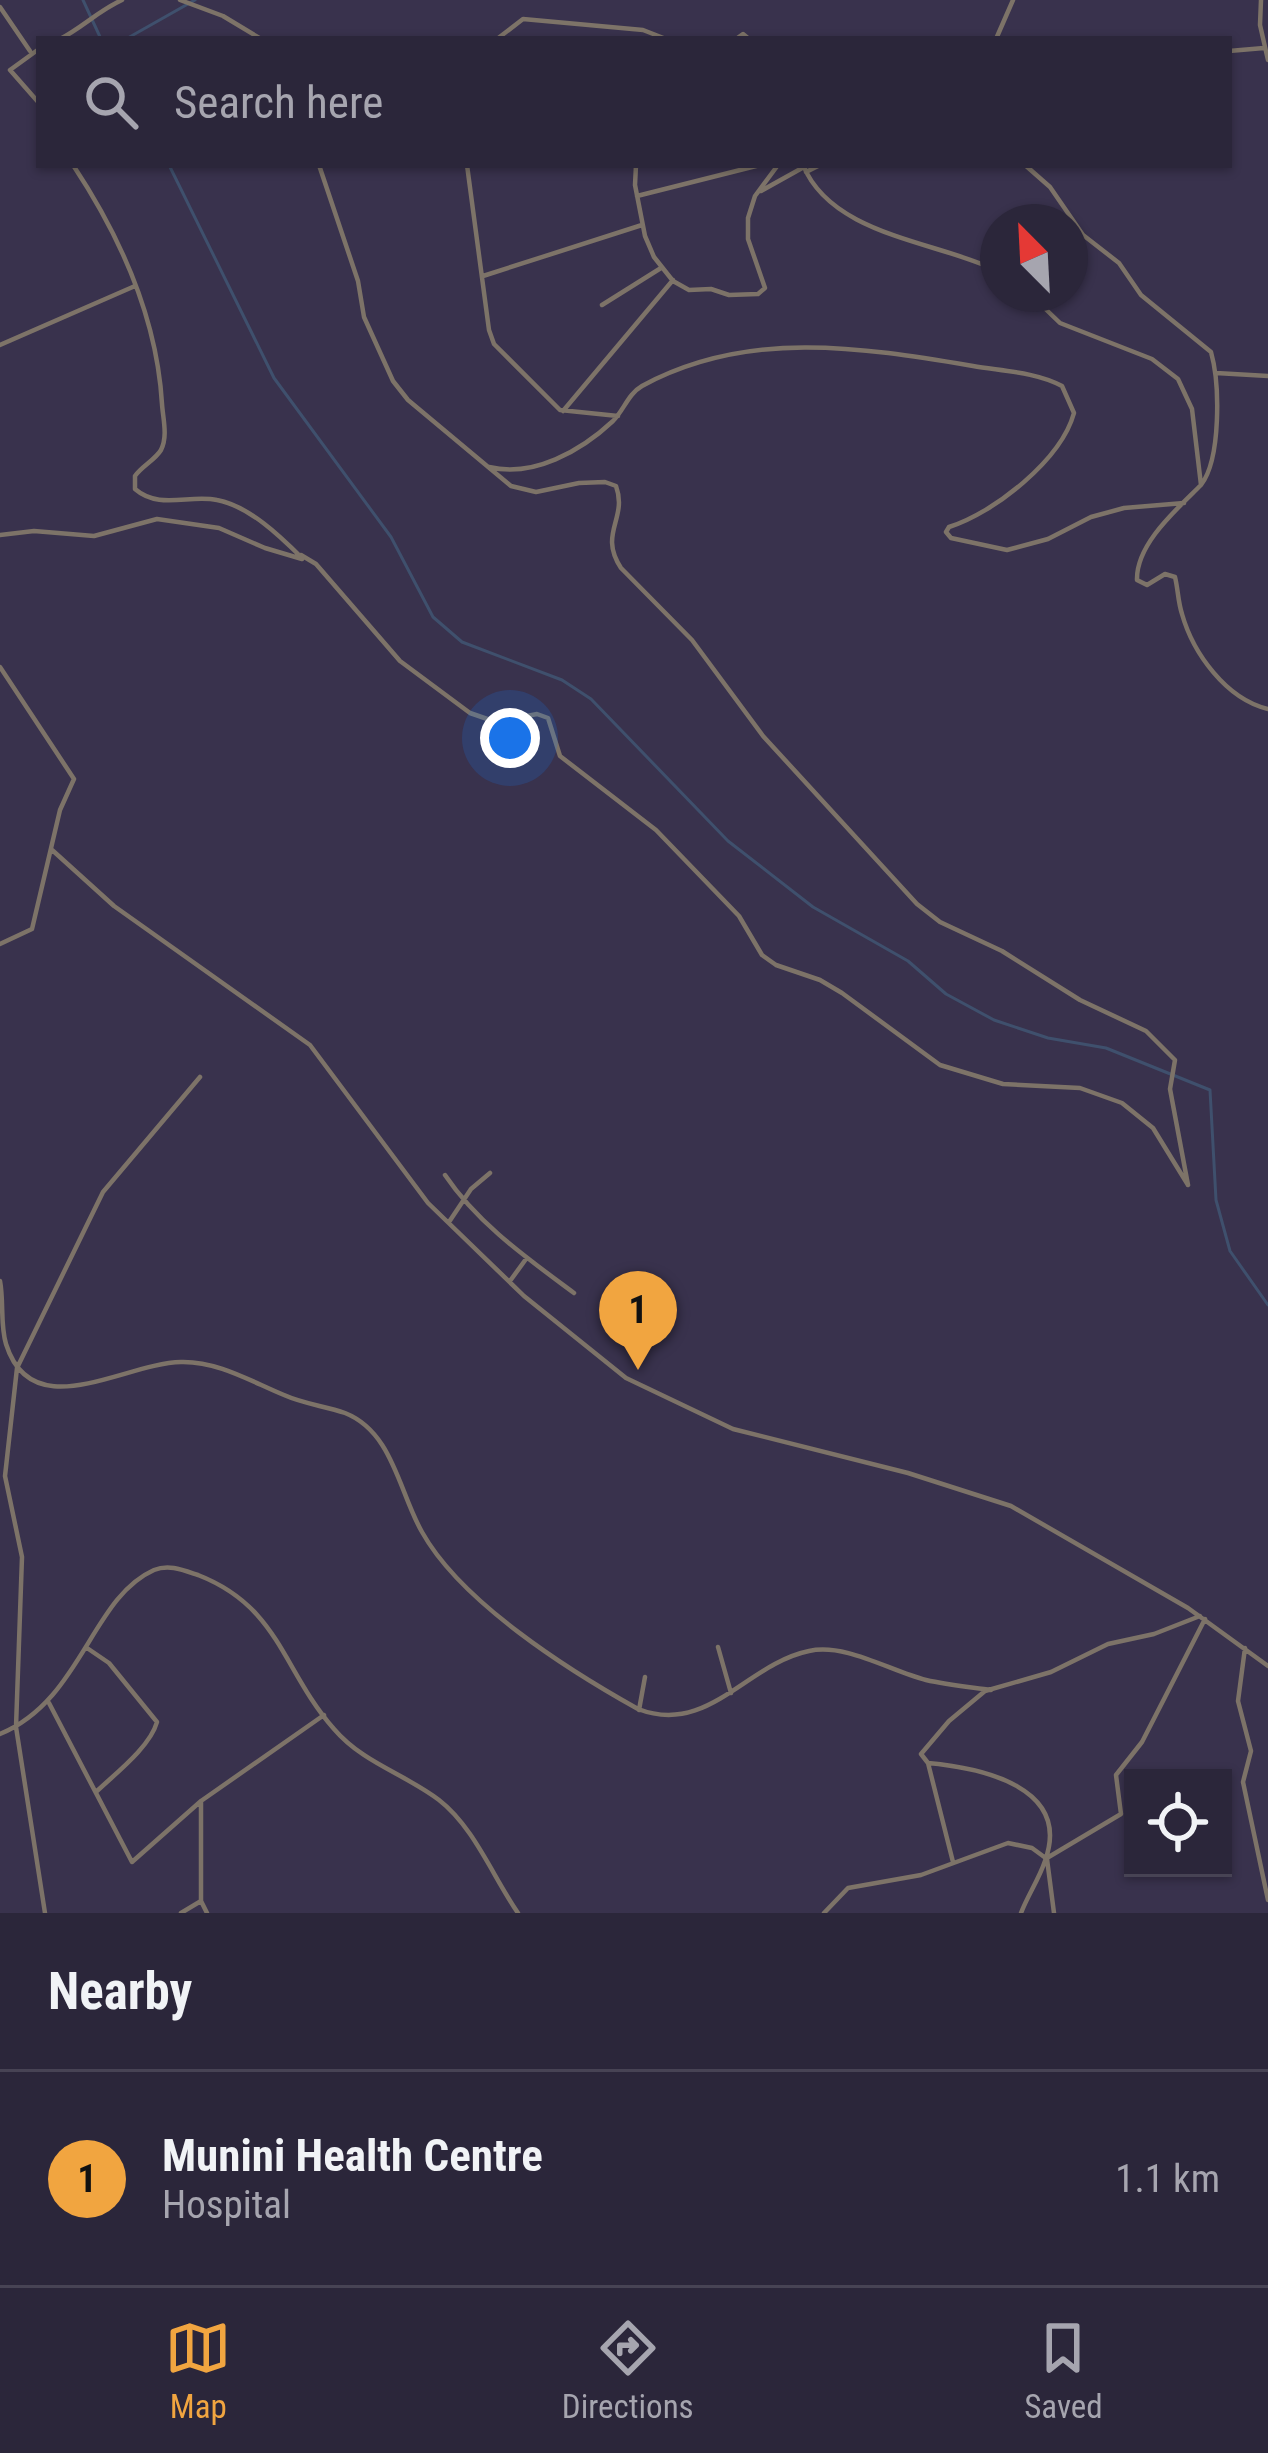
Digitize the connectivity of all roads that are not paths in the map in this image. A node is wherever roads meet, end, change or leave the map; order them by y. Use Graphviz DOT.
graph roads {
  1 [pos="122,0"];
  2 [pos="180,0"];
  3 [pos="1013,0"];
  4 [pos="1261,0"];
  5 [pos="0,7"];
  6 [pos="66,36"];
  7 [pos="256,36"];
  8 [pos="501,36"];
  9 [pos="658,36"];
  10 [pos="997,36"];
  11 [pos="1264,47"];
  12 [pos="36,51"];
  13 [pos="1232,51"];
  14 [pos="32,53"];
  15 [pos="1268,60"];
  16 [pos="36,100"];
  17 [pos="75,168"];
  18 [pos="320,168"];
  19 [pos="467,168"];
  20 [pos="636,168"];
  21 [pos="748,168"];
  22 [pos="776,168"];
  23 [pos="805,168"];
  24 [pos="1028,168"];
  25 [pos="756,194"];
  26 [pos="637,196"];
  27 [pos="642,225"];
  28 [pos="980,263"];
  29 [pos="661,268"];
  30 [pos="483,275"];
  31 [pos="673,280"];
  32 [pos="135,286"];
  33 [pos="602,305"];
  34 [pos="1049,312"];
  35 [pos="0,345"];
  36 [pos="1216,373"];
  37 [pos="1268,376"];
  38 [pos="563,411"];
  39 [pos="618,416"];
  40 [pos="484,465"];
  41 [pos="1201,485"];
  42 [pos="1184,503"];
  43 [pos="0,535"];
  44 [pos="302,559"];
  45 [pos="0,667"];
  46 [pos="1268,709"];
  47 [pos="51,849"];
  48 [pos="0,944"];
  49 [pos="200,1077"];
  50 [pos="490,1173"];
  51 [pos="445,1175"];
  52 [pos="463,1201"];
  53 [pos="449,1222"];
  54 [pos="526,1259"];
  55 [pos="0,1281"];
  56 [pos="510,1281"];
  57 [pos="574,1293"];
  58 [pos="17,1368"];
  59 [pos="14,1415"];
  60 [pos="1,1423"];
  61 [pos="1202,1618"];
  62 [pos="718,1647"];
  63 [pos="87,1648"];
  64 [pos="1245,1648"];
  65 [pos="1268,1666"];
  66 [pos="645,1677"];
  67 [pos="992,1690"];
  68 [pos="731,1693"];
  69 [pos="49,1703"];
  70 [pos="639,1710"];
  71 [pos="323,1715"];
  72 [pos="16,1727"];
  73 [pos="0,1734"];
  74 [pos="928,1763"];
  75 [pos="96,1792"];
  76 [pos="201,1801"];
  77 [pos="1047,1858"];
  78 [pos="953,1862"];
  79 [pos="1268,1900"];
  80 [pos="200,1901"];
  81 [pos="45,1913"];
  82 [pos="181,1913"];
  83 [pos="207,1913"];
  84 [pos="518,1913"];
  85 [pos="824,1913"];
  86 [pos="1021,1913"];
  87 [pos="1054,1913"];
  1 -- 6 [label="street"];
  2 -- 7 [label="street"];
  3 -- 10 [label="street"];
  4 -- 11 [label="street"];
  5 -- 14 [label="street"];
  8 -- 9 [label="street"];
  11 -- 13 [label="street"];
  11 -- 15 [label="street"];
  12 -- 14 [label="street"];
  14 -- 16 [label="street"];
  17 -- 32 [label="street"];
  18 -- 40 [label="street"];
  19 -- 30 [label="street"];
  20 -- 26 [label="street"];
  21 -- 26 [label="street"];
  22 -- 25 [label="street"];
  23 -- 25 [label="street"];
  23 -- 28 [label="street"];
  24 -- 36 [label="street"];
  25 -- 31 [label="street"];
  26 -- 27 [label="street"];
  27 -- 29 [label="street"];
  27 -- 30 [label="street"];
  29 -- 31 [label="street"];
  29 -- 33 [label="street"];
  30 -- 38 [label="street"];
  31 -- 38 [label="street"];
  32 -- 35 [label="street"];
  32 -- 44 [label="street"];
  34 -- 41 [label="street"];
  36 -- 37 [label="street"];
  36 -- 41 [label="street"];
  38 -- 39 [label="street"];
  39 -- 40 [label="street"];
  39 -- 42 [label="street"];
  40 -- 44 [label="street"];
  41 -- 42 [label="street"];
  42 -- 46 [label="street"];
  43 -- 44 [label="street"];
  45 -- 47 [label="street"];
  47 -- 48 [label="street"];
  47 -- 53 [label="street"];
  49 -- 58 [label="street"];
  50 -- 52 [label="street"];
  51 -- 52 [label="street"];
  52 -- 53 [label="street"];
  52 -- 54 [label="street"];
  53 -- 56 [label="street"];
  54 -- 56 [label="street"];
  54 -- 57 [label="street"];
  55 -- 58 [label="street"];
  56 -- 61 [label="street"];
  58 -- 59 [label="street"];
  58 -- 70 [label="street"];
  59 -- 60 [label="street"];
  59 -- 72 [label="street"];
  61 -- 64 [label="street"];
  61 -- 67 [label="street"];
  61 -- 77 [label="street"];
  62 -- 68 [label="street"];
  63 -- 69 [label="street"];
  63 -- 71 [label="street"];
  63 -- 75 [label="street"];
  64 -- 65 [label="street"];
  64 -- 79 [label="street"];
  66 -- 70 [label="street"];
  67 -- 68 [label="street"];
  67 -- 74 [label="street"];
  68 -- 70 [label="street"];
  69 -- 72 [label="street"];
  69 -- 75 [label="street"];
  71 -- 76 [label="street"];
  71 -- 84 [label="street"];
  72 -- 73 [label="street"];
  72 -- 81 [label="street"];
  74 -- 77 [label="street"];
  74 -- 78 [label="street"];
  75 -- 76 [label="street"];
  76 -- 80 [label="street"];
  77 -- 78 [label="street"];
  77 -- 86 [label="street"];
  77 -- 87 [label="street"];
  78 -- 85 [label="street"];
  80 -- 82 [label="street"];
  80 -- 83 [label="street"];
}
